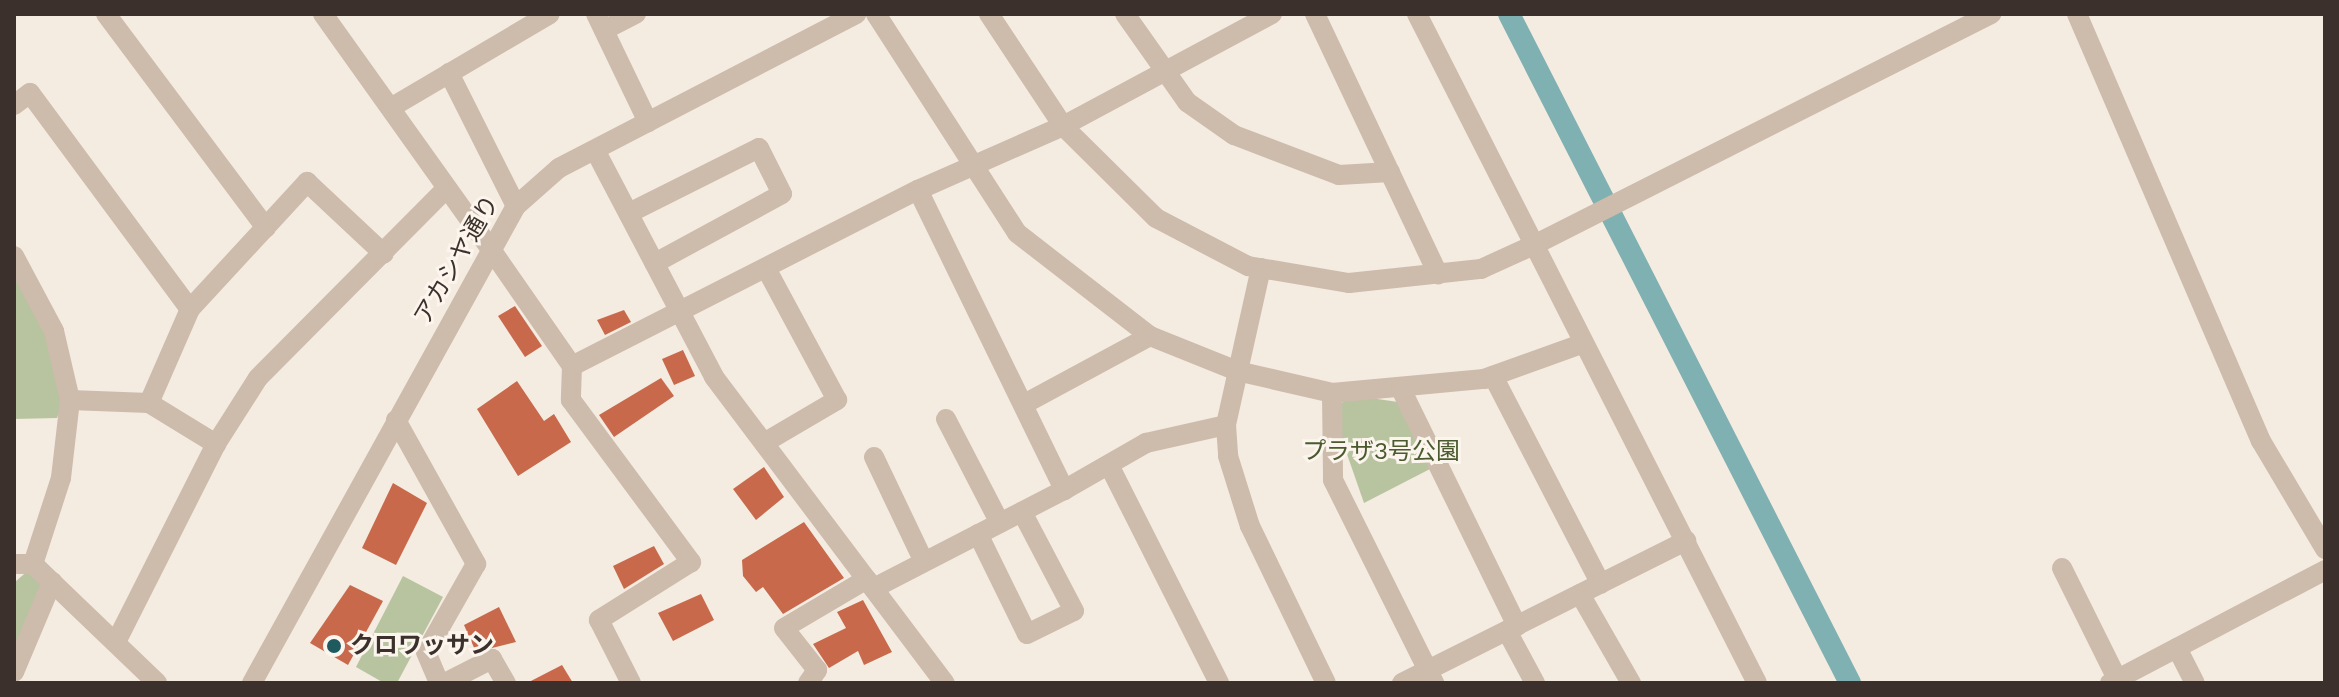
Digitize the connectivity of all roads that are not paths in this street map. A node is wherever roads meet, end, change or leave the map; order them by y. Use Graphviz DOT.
graph roads {
  1 [pos="106,14"];
  2 [pos="323,14"];
  3 [pos="550,14"];
  4 [pos="636,14"];
  5 [pos="856,14"];
  6 [pos="876,14"];
  7 [pos="989,14"];
  8 [pos="1125,14"];
  9 [pos="1272,14"];
  10 [pos="1315,14"];
  11 [pos="1417,14"];
  12 [pos="1991,14"];
  13 [pos="2077,14"];
  14 [pos="600,22"];
  15 [pos="1235,22"];
  16 [pos="1161,70"];
  17 [pos="449,73"];
  18 [pos="14,105"];
  19 [pos="392,107"];
  20 [pos="648,122"];
  21 [pos="1063,126"];
  22 [pos="595,150"];
  23 [pos="969,167"];
  24 [pos="1390,172"];
  25 [pos="918,190"];
  26 [pos="444,191"];
  27 [pos="516,206"];
  28 [pos="629,213"];
  29 [pos="266,228"];
  30 [pos="1538,243"];
  31 [pos="490,248"];
  32 [pos="384,254"];
  33 [pos="14,256"];
  34 [pos="655,263"];
  35 [pos="766,268"];
  36 [pos="1261,268"];
  37 [pos="1438,274"];
  38 [pos="190,309"];
  39 [pos="678,314"];
  40 [pos="1150,336"];
  41 [pos="1584,343"];
  42 [pos="572,366"];
  43 [pos="1237,371"];
  44 [pos="1493,376"];
  45 [pos="1401,389"];
  46 [pos="1332,393"];
  47 [pos="70,400"];
  48 [pos="149,403"];
  49 [pos="1026,403"];
  50 [pos="946,419"];
  51 [pos="396,420"];
  52 [pos="1226,425"];
  53 [pos="764,443"];
  54 [pos="216,444"];
  55 [pos="874,457"];
  56 [pos="1111,469"];
  57 [pos="1064,490"];
  58 [pos="1022,512"];
  59 [pos="1000,523"];
  60 [pos="978,534"];
  61 [pos="1686,541"];
  62 [pos="2325,549"];
  63 [pos="924,562"];
  64 [pos="24,564"];
  65 [pos="2062,568"];
  66 [pos="2325,570"];
  67 [pos="52,582"];
  68 [pos="870,583"];
  69 [pos="1601,584"];
  70 [pos="1580,594"];
  71 [pos="1512,628"];
  72 [pos="116,642"];
  73 [pos="2177,648"];
  74 [pos="14,672"];
  75 [pos="1431,677"];
  76 [pos="2113,681"];
  77 [pos="157,683"];
  78 [pos="252,683"];
  79 [pos="439,683"];
  80 [pos="445,683"];
  81 [pos="506,683"];
  82 [pos="631,683"];
  83 [pos="808,683"];
  84 [pos="945,683"];
  85 [pos="1219,683"];
  86 [pos="1326,683"];
  87 [pos="1402,683"];
  88 [pos="1535,683"];
  89 [pos="1631,683"];
  90 [pos="1757,683"];
  91 [pos="2195,683"];
  1 -- 29 [label="street"];
  2 -- 19 [label="street"];
  3 -- 17 [label="street"];
  4 -- 14 [label="street"];
  5 -- 20 [label="street, アカシヤ通り"];
  6 -- 23 [label="street"];
  7 -- 21 [label="street"];
  8 -- 16 [label="street"];
  9 -- 15 [label="street"];
  10 -- 24 [label="street"];
  11 -- 30 [label="street"];
  12 -- 30 [label="street"];
  13 -- 62 [label="street"];
  14 -- 20 [label="street"];
  15 -- 16 [label="street"];
  16 -- 21 [label="street"];
  16 -- 24 [label="street"];
  17 -- 19 [label="street"];
  17 -- 27 [label="street"];
  18 -- 38 [label="street"];
  19 -- 26 [label="street"];
  20 -- 22 [label="street, アカシヤ通り"];
  21 -- 23 [label="street"];
  21 -- 36 [label="street"];
  22 -- 27 [label="street, アカシヤ通り"];
  22 -- 28 [label="street"];
  23 -- 25 [label="street"];
  23 -- 40 [label="street"];
  24 -- 37 [label="street"];
  25 -- 35 [label="street"];
  25 -- 49 [label="street"];
  26 -- 31 [label="street"];
  26 -- 32 [label="street"];
  27 -- 31 [label="street, アカシヤ通り"];
  28 -- 34 [label="street"];
  28 -- 34 [label="street"];
  29 -- 32 [label="street"];
  29 -- 38 [label="street"];
  30 -- 37 [label="street"];
  30 -- 41 [label="street"];
  31 -- 42 [label="street"];
  31 -- 51 [label="street, アカシヤ通り"];
  32 -- 54 [label="street"];
  33 -- 47 [label="street"];
  34 -- 39 [label="street"];
  35 -- 39 [label="street"];
  35 -- 53 [label="street"];
  36 -- 37 [label="street"];
  36 -- 43 [label="street"];
  38 -- 48 [label="street"];
  39 -- 42 [label="street"];
  39 -- 53 [label="street"];
  40 -- 43 [label="street"];
  40 -- 49 [label="street"];
  41 -- 44 [label="street"];
  41 -- 61 [label="street"];
  42 -- 82 [label="street"];
  43 -- 46 [label="street"];
  43 -- 52 [label="street"];
  44 -- 45 [label="street"];
  44 -- 69 [label="street"];
  45 -- 46 [label="street"];
  45 -- 71 [label="street"];
  46 -- 75 [label="street"];
  47 -- 48 [label="street"];
  47 -- 64 [label="street"];
  48 -- 54 [label="street"];
  49 -- 57 [label="street"];
  50 -- 59 [label="street"];
  51 -- 78 [label="street, アカシヤ通り"];
  51 -- 79 [label="street"];
  52 -- 56 [label="street"];
  52 -- 86 [label="street"];
  53 -- 68 [label="street"];
  54 -- 72 [label="street"];
  55 -- 63 [label="street"];
  56 -- 57 [label="street"];
  56 -- 85 [label="street"];
  57 -- 58 [label="street"];
  58 -- 59 [label="street"];
  58 -- 60 [label="street"];
  59 -- 60 [label="street"];
  60 -- 63 [label="street"];
  61 -- 69 [label="street"];
  61 -- 90 [label="street"];
  63 -- 68 [label="street"];
  64 -- 67 [label="street"];
  65 -- 76 [label="street"];
  66 -- 73 [label="street"];
  67 -- 72 [label="street"];
  67 -- 74 [label="street"];
  68 -- 83 [label="street"];
  68 -- 84 [label="street"];
  69 -- 70 [label="street"];
  70 -- 71 [label="street"];
  70 -- 89 [label="street"];
  71 -- 75 [label="street"];
  71 -- 88 [label="street"];
  72 -- 77 [label="street"];
  73 -- 76 [label="street"];
  73 -- 91 [label="street"];
  75 -- 87 [label="street"];
  80 -- 81 [label="street"];
}
